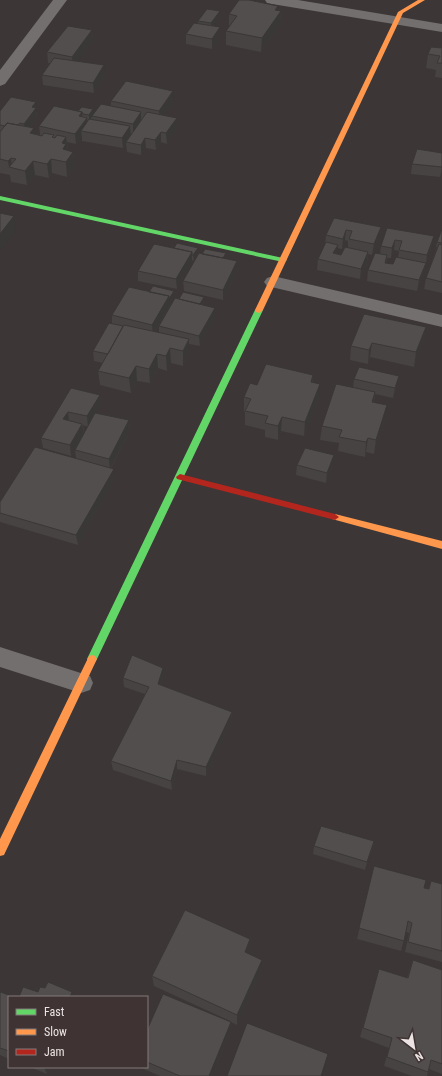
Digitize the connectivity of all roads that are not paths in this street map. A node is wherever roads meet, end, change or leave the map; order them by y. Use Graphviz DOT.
graph roads {
  1 [pos="60,0"];
  2 [pos="422,0"];
  3 [pos="280,1"];
  4 [pos="398,21"];
  5 [pos="442,28"];
  6 [pos="0,81"];
  7 [pos="0,198"];
  8 [pos="283,260"];
  9 [pos="273,282"];
  10 [pos="442,321"];
  11 [pos="180,476"];
  12 [pos="442,545"];
  13 [pos="0,657"];
  14 [pos="81,683"];
  15 [pos="0,852"];
  1 -- 6 [label="street"];
  2 -- 4 [label="street"];
  3 -- 4 [label="street"];
  4 -- 5 [label="street"];
  4 -- 8 [label="street"];
  7 -- 8 [label="street"];
  8 -- 9 [label="street"];
  9 -- 10 [label="street"];
  9 -- 11 [label="street"];
  11 -- 12 [label="street"];
  11 -- 14 [label="street"];
  13 -- 14 [label="street"];
  14 -- 15 [label="street"];
}
